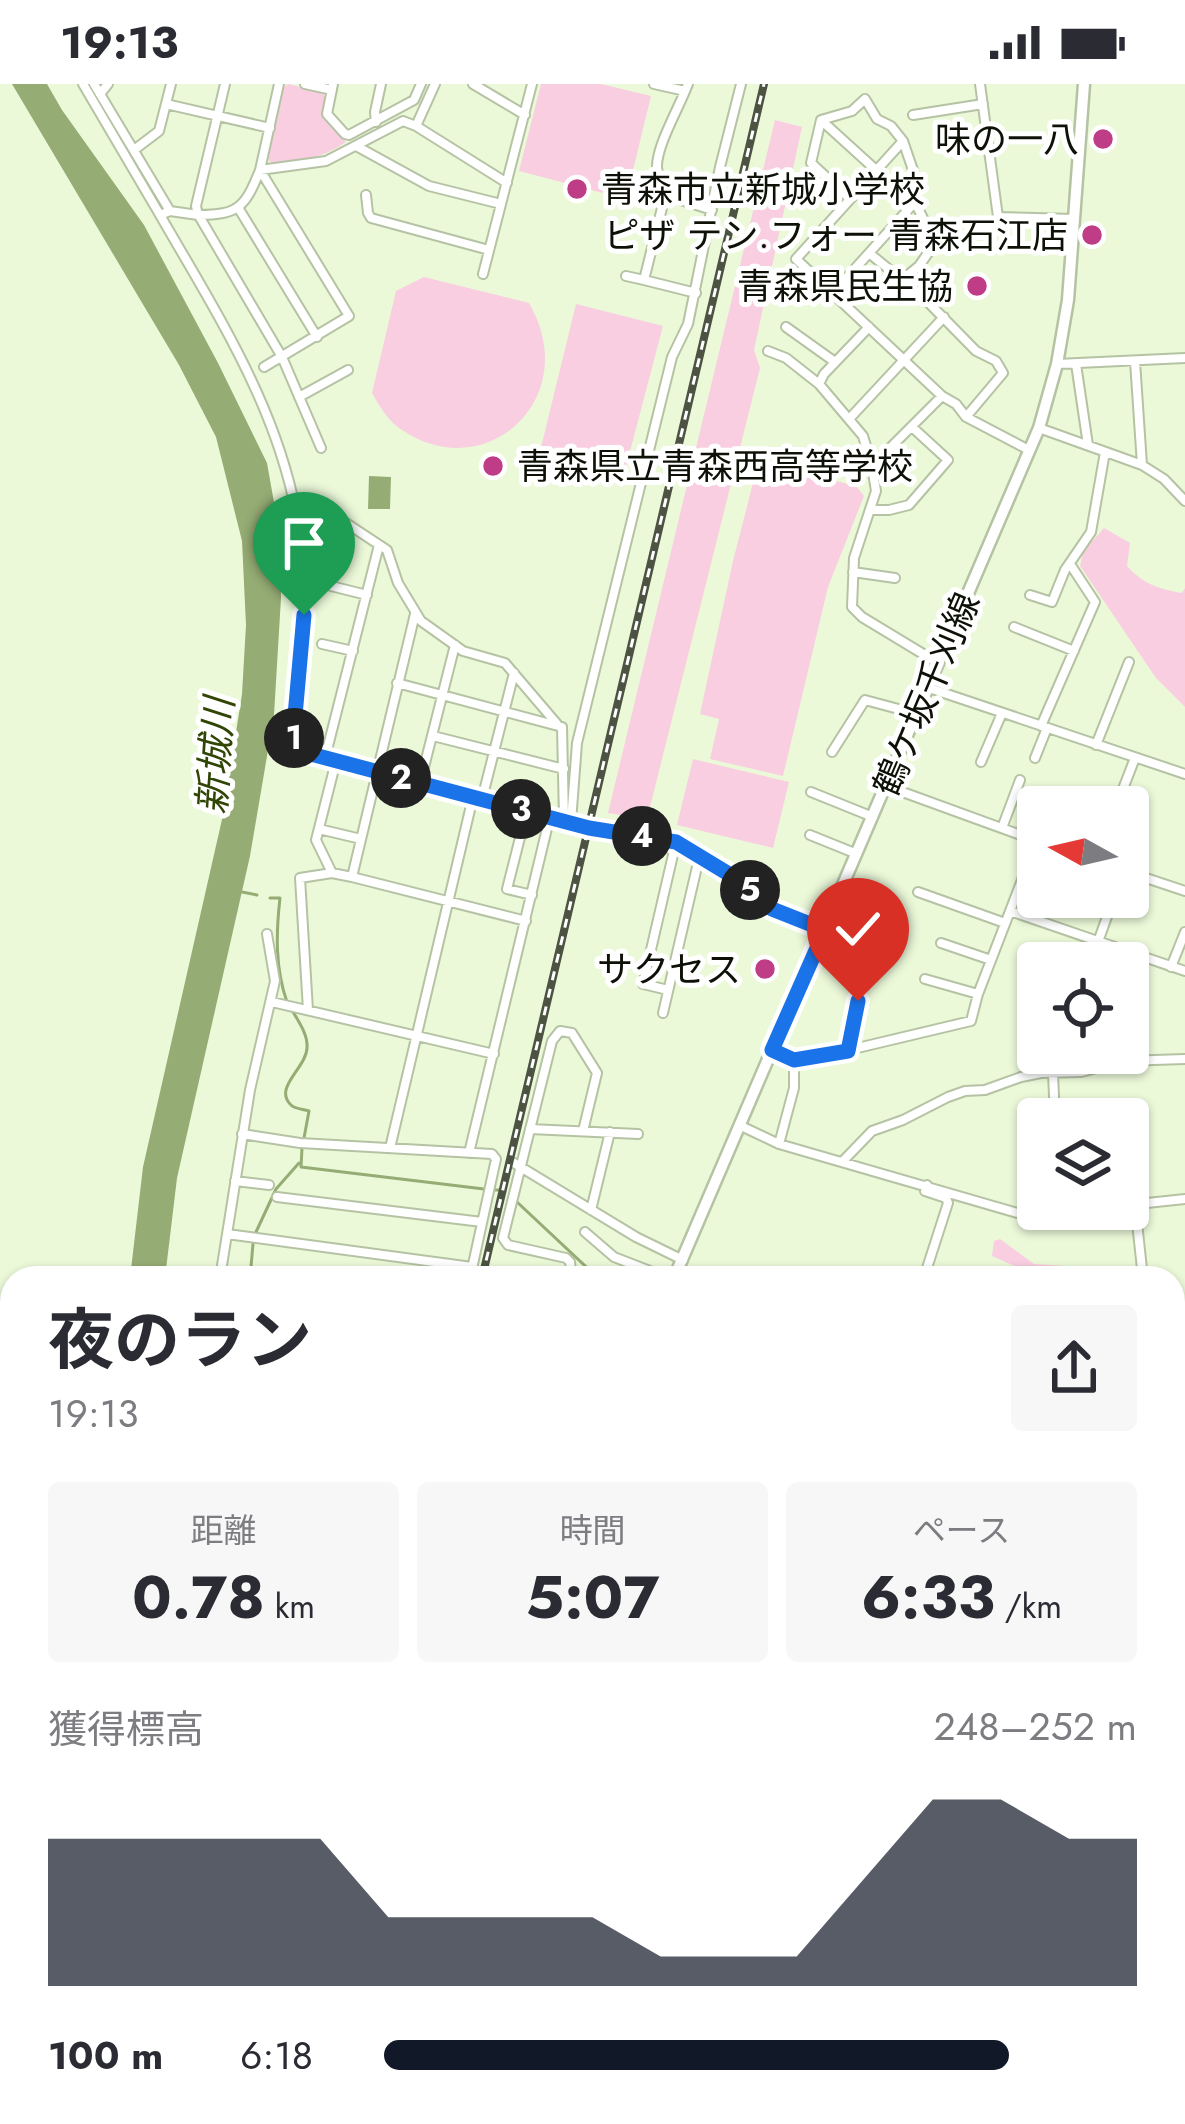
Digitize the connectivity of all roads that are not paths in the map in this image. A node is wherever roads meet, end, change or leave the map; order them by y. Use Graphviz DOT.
graph roads {
  1 [pos="83,84"];
  2 [pos="108,84"];
  3 [pos="171,84"];
  4 [pos="225,84"];
  5 [pos="279,84"];
  6 [pos="305,84"];
  7 [pos="381,84"];
  8 [pos="421,84"];
  9 [pos="435,84"];
  10 [pos="473,84"];
  11 [pos="532,84"];
  12 [pos="654,84"];
  13 [pos="741,84"];
  14 [pos="980,84"];
  15 [pos="1084,84"];
  16 [pos="333,87"];
  17 [pos="687,88"];
  18 [pos="97,89"];
  19 [pos="166,104"];
  20 [pos="983,104"];
  21 [pos="525,115"];
  22 [pos="218,116"];
  23 [pos="913,116"];
  24 [pos="821,120"];
  25 [pos="376,122"];
  26 [pos="416,126"];
  27 [pos="270,128"];
  28 [pos="902,141"];
  29 [pos="357,146"];
  30 [pos="134,149"];
  31 [pos="260,170"];
  32 [pos="876,170"];
  33 [pos="507,182"];
  34 [pos="672,194"];
  35 [pos="366,195"];
  36 [pos="849,198"];
  37 [pos="915,202"];
  38 [pos="501,205"];
  39 [pos="239,209"];
  40 [pos="712,210"];
  41 [pos="165,213"];
  42 [pos="198,215"];
  43 [pos="1076,220"];
  44 [pos="489,250"];
  45 [pos="869,253"];
  46 [pos="483,274"];
  47 [pos="626,276"];
  48 [pos="902,279"];
  49 [pos="644,280"];
  50 [pos="832,292"];
  51 [pos="696,293"];
  52 [pos="944,317"];
  53 [pos="786,327"];
  54 [pos="869,327"];
  55 [pos="317,337"];
  56 [pos="768,351"];
  57 [pos="282,357"];
  58 [pos="1185,358"];
  59 [pos="1136,361"];
  60 [pos="836,362"];
  61 [pos="904,362"];
  62 [pos="1057,364"];
  63 [pos="1076,364"];
  64 [pos="264,367"];
  65 [pos="348,370"];
  66 [pos="819,384"];
  67 [pos="942,396"];
  68 [pos="299,397"];
  69 [pos="966,417"];
  70 [pos="850,418"];
  71 [pos="913,427"];
  72 [pos="1040,428"];
  73 [pos="1088,445"];
  74 [pos="321,448"];
  75 [pos="1030,451"];
  76 [pos="1105,452"];
  77 [pos="1142,465"];
  78 [pos="872,466"];
  79 [pos="1185,501"];
  80 [pos="869,510"];
  81 [pos="340,519"];
  82 [pos="379,545"];
  83 [pos="1070,564"];
  84 [pos="853,572"];
  85 [pos="895,578"];
  86 [pos="331,586"];
  87 [pos="367,595"];
  88 [pos="1030,595"];
  89 [pos="415,614"];
  90 [pos="1015,627"];
  91 [pos="322,644"];
  92 [pos="455,645"];
  93 [pos="352,651"];
  94 [pos="1074,651"];
  95 [pos="1129,662"];
  96 [pos="940,663"];
  97 [pos="514,673"];
  98 [pos="397,682"];
  99 [pos="929,688"];
  100 [pos="442,694"];
  101 [pos="504,710"];
  102 [pos="1002,713"];
  103 [pos="917,714"];
  104 [pos="556,724"];
  105 [pos="1044,727"];
  106 [pos="433,736"];
  107 [pos="1096,745"];
  108 [pos="494,752"];
  109 [pos="832,752"];
  110 [pos="1035,758"];
  111 [pos="1135,758"];
  112 [pos="331,759"];
  113 [pos="981,762"];
  114 [pos="1185,762"];
  115 [pos="564,770"];
  116 [pos="376,771"];
  117 [pos="1183,773"];
  118 [pos="1020,780"];
  119 [pos="420,783"];
  120 [pos="886,786"];
  121 [pos="1124,786"];
  122 [pos="811,792"];
  123 [pos="478,798"];
  124 [pos="527,810"];
  125 [pos="550,816"];
  126 [pos="873,817"];
  127 [pos="567,821"];
  128 [pos="1002,828"];
  129 [pos="319,829"];
  130 [pos="1017,833"];
  131 [pos="810,836"];
  132 [pos="361,839"];
  133 [pos="676,842"];
  134 [pos="700,854"];
  135 [pos="857,854"];
  136 [pos="332,873"];
  137 [pos="352,877"];
  138 [pos="1149,879"];
  139 [pos="1185,891"];
  140 [pos="917,892"];
  141 [pos="1017,893"];
  142 [pos="532,895"];
  143 [pos="450,901"];
  144 [pos="1010,910"];
  145 [pos="526,921"];
  146 [pos="1005,923"];
  147 [pos="825,930"];
  148 [pos="1185,932"];
  149 [pos="267,934"];
  150 [pos="1095,942"];
  151 [pos="941,943"];
  152 [pos="991,960"];
  153 [pos="1149,960"];
  154 [pos="1171,967"];
  155 [pos="1185,971"];
  156 [pos="925,979"];
  157 [pos="668,990"];
  158 [pos="978,994"];
  159 [pos="272,1001"];
  160 [pos="858,1001"];
  161 [pos="308,1010"];
  162 [pos="663,1013"];
  163 [pos="418,1035"];
  164 [pos="772,1050"];
  165 [pos="848,1051"];
  166 [pos="494,1054"];
  167 [pos="1185,1058"];
  168 [pos="1149,1059"];
  169 [pos="794,1060"];
  170 [pos="1045,1074"];
  171 [pos="741,1126"];
  172 [pos="530,1129"];
  173 [pos="583,1131"];
  174 [pos="610,1132"];
  175 [pos="242,1134"];
  176 [pos="638,1134"];
  177 [pos="778,1144"];
  178 [pos="390,1148"];
  179 [pos="469,1153"];
  180 [pos="496,1159"];
  181 [pos="843,1161"];
  182 [pos="514,1163"];
  183 [pos="235,1181"];
  184 [pos="268,1185"];
  185 [pos="927,1185"];
  186 [pos="277,1197"];
  187 [pos="1185,1199"];
  188 [pos="1149,1202"];
  189 [pos="591,1210"];
  190 [pos="1017,1213"];
  191 [pos="482,1222"];
  192 [pos="1135,1230"];
  193 [pos="585,1232"];
  194 [pos="227,1234"];
  195 [pos="682,1260"];
  196 [pos="222,1266"];
  197 [pos="465,1266"];
  198 [pos="472,1266"];
  199 [pos="570,1266"];
  200 [pos="638,1266"];
  201 [pos="678,1266"];
  202 [pos="928,1266"];
  203 [pos="1141,1266"];
  1 -- 41 [label="street"];
  2 -- 18 [label="street"];
  3 -- 19 [label="street"];
  4 -- 22 [label="street"];
  5 -- 27 [label="street"];
  6 -- 16 [label="street"];
  7 -- 25 [label="street"];
  8 -- 25 [label="street"];
  9 -- 26 [label="street"];
  10 -- 21 [label="street"];
  11 -- 21 [label="street"];
  12 -- 17 [label="street"];
  13 -- 40 [label="street"];
  14 -- 20 [label="street"];
  15 -- 43 [label="main road, 鶴ケ坂千刈線"];
  16 -- 25 [label="street"];
  17 -- 34 [label="street"];
  18 -- 30 [label="street"];
  19 -- 22 [label="street"];
  19 -- 30 [label="street"];
  20 -- 23 [label="street"];
  20 -- 43 [label="street"];
  21 -- 33 [label="street"];
  22 -- 27 [label="street"];
  22 -- 42 [label="street"];
  24 -- 28 [label="street"];
  24 -- 32 [label="street"];
  24 -- 36 [label="street"];
  26 -- 29 [label="street"];
  26 -- 33 [label="street"];
  27 -- 31 [label="street"];
  28 -- 32 [label="street"];
  28 -- 37 [label="street"];
  29 -- 31 [label="street"];
  29 -- 38 [label="street"];
  30 -- 41 [label="street"];
  31 -- 39 [label="street"];
  31 -- 55 [label="street"];
  32 -- 36 [label="street"];
  33 -- 38 [label="street"];
  34 -- 40 [label="street"];
  34 -- 49 [label="street"];
  35 -- 44 [label="street"];
  36 -- 50 [label="street"];
  37 -- 45 [label="street"];
  37 -- 48 [label="street"];
  38 -- 44 [label="street"];
  39 -- 42 [label="street"];
  39 -- 55 [label="street"];
  40 -- 51 [label="street"];
  41 -- 42 [label="street"];
  41 -- 112 [label="street"];
  42 -- 57 [label="street"];
  43 -- 62 [label="main road, 鶴ケ坂千刈線"];
  44 -- 46 [label="street"];
  45 -- 48 [label="street"];
  45 -- 50 [label="street"];
  47 -- 49 [label="street"];
  48 -- 52 [label="street"];
  49 -- 51 [label="street"];
  50 -- 54 [label="street"];
  51 -- 127 [label="street"];
  52 -- 61 [label="street"];
  52 -- 69 [label="street"];
  53 -- 60 [label="street"];
  54 -- 60 [label="street"];
  54 -- 61 [label="street"];
  55 -- 57 [label="street"];
  56 -- 66 [label="street"];
  57 -- 64 [label="street"];
  57 -- 68 [label="street"];
  58 -- 59 [label="street"];
  59 -- 63 [label="street"];
  59 -- 77 [label="street"];
  60 -- 66 [label="street"];
  61 -- 67 [label="street"];
  61 -- 70 [label="street"];
  62 -- 63 [label="street"];
  62 -- 72 [label="main road, 鶴ケ坂千刈線"];
  63 -- 73 [label="street"];
  65 -- 68 [label="street"];
  66 -- 70 [label="street"];
  67 -- 69 [label="street"];
  67 -- 71 [label="street"];
  68 -- 74 [label="street"];
  69 -- 75 [label="street"];
  70 -- 78 [label="street"];
  71 -- 78 [label="street"];
  71 -- 80 [label="street"];
  72 -- 73 [label="street"];
  72 -- 75 [label="main road, 鶴ケ坂千刈線"];
  73 -- 76 [label="street"];
  75 -- 96 [label="main road, 鶴ケ坂千刈線"];
  76 -- 77 [label="street"];
  76 -- 83 [label="street"];
  77 -- 79 [label="street"];
  78 -- 80 [label="street"];
  80 -- 84 [label="street"];
  81 -- 82 [label="street"];
  82 -- 87 [label="street"];
  82 -- 89 [label="street"];
  83 -- 88 [label="street"];
  83 -- 94 [label="street"];
  84 -- 85 [label="street"];
  84 -- 96 [label="street"];
  86 -- 87 [label="street"];
  87 -- 93 [label="street"];
  89 -- 92 [label="street"];
  89 -- 98 [label="street"];
  90 -- 94 [label="street"];
  91 -- 93 [label="street"];
  92 -- 97 [label="street"];
  92 -- 100 [label="street"];
  93 -- 112 [label="street"];
  94 -- 105 [label="street"];
  95 -- 107 [label="street"];
  96 -- 99 [label="main road, 鶴ケ坂千刈線"];
  97 -- 101 [label="street"];
  97 -- 104 [label="street"];
  98 -- 100 [label="street"];
  98 -- 116 [label="street"];
  99 -- 102 [label="street"];
  99 -- 103 [label="main road, 鶴ケ坂千刈線"];
  100 -- 101 [label="street"];
  100 -- 106 [label="street"];
  101 -- 104 [label="street"];
  101 -- 108 [label="street"];
  102 -- 105 [label="street"];
  102 -- 113 [label="street"];
  103 -- 109 [label="street"];
  103 -- 120 [label="main road, 鶴ケ坂千刈線"];
  104 -- 115 [label="street"];
  105 -- 107 [label="street"];
  105 -- 110 [label="street"];
  106 -- 108 [label="street"];
  106 -- 119 [label="street"];
  107 -- 111 [label="street"];
  108 -- 115 [label="street"];
  108 -- 123 [label="street"];
  111 -- 117 [label="street"];
  111 -- 121 [label="street"];
  112 -- 116 [label="street"];
  112 -- 129 [label="street"];
  114 -- 117 [label="street"];
  115 -- 127 [label="street"];
  116 -- 119 [label="street"];
  116 -- 132 [label="street"];
  118 -- 128 [label="street"];
  119 -- 123 [label="street"];
  120 -- 126 [label="main road, 鶴ケ坂千刈線"];
  120 -- 128 [label="street"];
  122 -- 126 [label="street"];
  123 -- 124 [label="street"];
  123 -- 143 [label="street"];
  124 -- 125 [label="street"];
  124 -- 142 [label="street"];
  125 -- 127 [label="street"];
  125 -- 142 [label="street"];
  126 -- 135 [label="main road, 鶴ケ坂千刈線"];
  127 -- 133 [label="street"];
  128 -- 130 [label="street"];
  129 -- 132 [label="street"];
  129 -- 136 [label="street"];
  131 -- 135 [label="street"];
  132 -- 137 [label="street"];
  133 -- 134 [label="street"];
  133 -- 157 [label="street"];
  134 -- 147 [label="street"];
  134 -- 157 [label="street"];
  135 -- 147 [label="main road, 鶴ケ坂千刈線"];
  136 -- 137 [label="street"];
  136 -- 161 [label="street"];
  137 -- 143 [label="street"];
  138 -- 139 [label="street"];
  140 -- 146 [label="street"];
  141 -- 144 [label="street"];
  142 -- 145 [label="street"];
  143 -- 145 [label="street"];
  143 -- 163 [label="street"];
  144 -- 146 [label="street"];
  144 -- 150 [label="street"];
  145 -- 166 [label="street"];
  146 -- 152 [label="street"];
  147 -- 164 [label="main road, 鶴ケ坂千刈線"];
  148 -- 154 [label="street"];
  149 -- 159 [label="street"];
  151 -- 152 [label="street"];
  152 -- 158 [label="street"];
  153 -- 154 [label="street"];
  154 -- 155 [label="street"];
  156 -- 158 [label="street"];
  157 -- 162 [label="street"];
  158 -- 165 [label="street"];
  159 -- 161 [label="street"];
  159 -- 175 [label="street"];
  160 -- 165 [label="street"];
  161 -- 163 [label="street"];
  163 -- 166 [label="street"];
  163 -- 178 [label="street"];
  164 -- 169 [label="street"];
  164 -- 171 [label="main road, 鶴ケ坂千刈線"];
  165 -- 169 [label="street"];
  166 -- 179 [label="street"];
  167 -- 168 [label="street"];
  169 -- 177 [label="street"];
  170 -- 181 [label="street"];
  171 -- 177 [label="street"];
  171 -- 195 [label="main road, 鶴ケ坂千刈線"];
  172 -- 173 [label="street"];
  172 -- 173 [label="street"];
  172 -- 182 [label="street"];
  173 -- 174 [label="street"];
  174 -- 176 [label="street"];
  174 -- 189 [label="street"];
  175 -- 178 [label="street"];
  175 -- 183 [label="street"];
  177 -- 181 [label="street"];
  178 -- 179 [label="street"];
  179 -- 180 [label="street"];
  180 -- 182 [label="street"];
  180 -- 191 [label="street"];
  181 -- 185 [label="street"];
  182 -- 189 [label="street"];
  182 -- 199 [label="street"];
  183 -- 184 [label="street"];
  183 -- 194 [label="street"];
  185 -- 190 [label="street"];
  185 -- 202 [label="street"];
  186 -- 191 [label="street"];
  187 -- 188 [label="street"];
  189 -- 195 [label="street"];
  191 -- 198 [label="street"];
  192 -- 203 [label="street"];
  193 -- 200 [label="street"];
  194 -- 196 [label="street"];
  194 -- 197 [label="street"];
  195 -- 201 [label="main road, 鶴ケ坂千刈線"];
}
